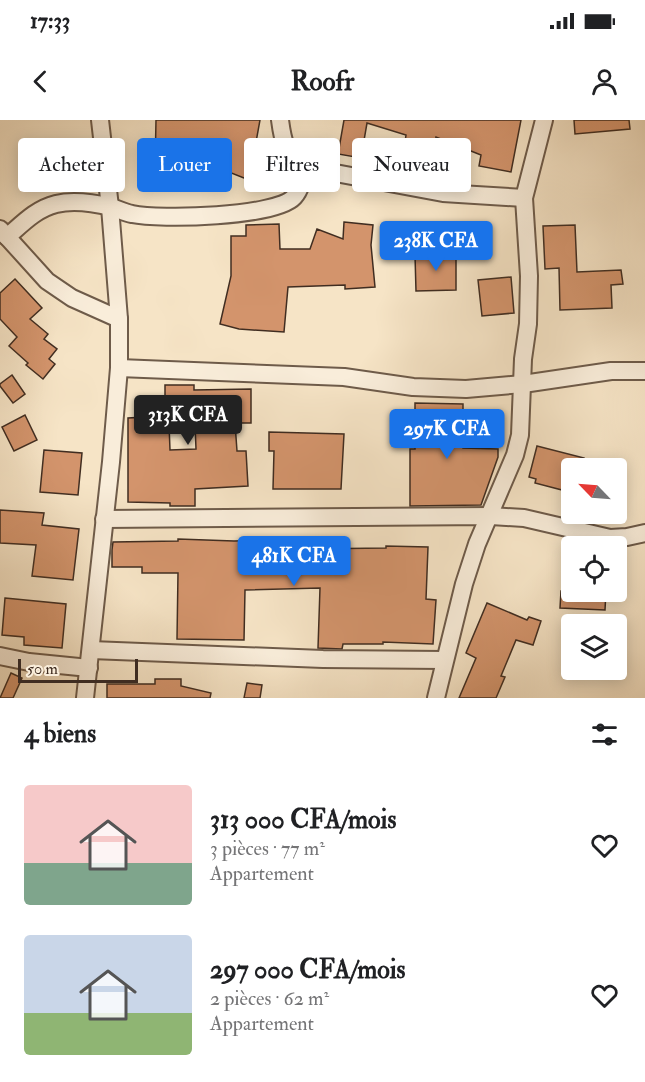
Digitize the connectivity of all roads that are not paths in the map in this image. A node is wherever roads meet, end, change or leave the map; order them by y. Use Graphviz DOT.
graph roads {
  1 [pos="100,120"];
  2 [pos="280,120"];
  3 [pos="544,120"];
  4 [pos="283,138"];
  5 [pos="340,173"];
  6 [pos="297,192"];
  7 [pos="524,198"];
  8 [pos="110,207"];
  9 [pos="4,233"];
  10 [pos="119,319"];
  11 [pos="119,368"];
  12 [pos="645,371"];
  13 [pos="523,384"];
  14 [pos="491,516"];
  15 [pos="104,519"];
  16 [pos="645,533"];
  17 [pos="91,650"];
  18 [pos="0,656"];
  19 [pos="444,660"];
  20 [pos="89,668"];
  21 [pos="85,698"];
  22 [pos="436,698"];
  1 -- 8 [label="street"];
  2 -- 4 [label="street"];
  3 -- 7 [label="street"];
  5 -- 7 [label="street"];
  6 -- 8 [label="street"];
  7 -- 13 [label="street"];
  8 -- 9 [label="street"];
  8 -- 10 [label="street"];
  9 -- 10 [label="street"];
  10 -- 11 [label="street"];
  11 -- 13 [label="street"];
  11 -- 15 [label="street"];
  12 -- 13 [label="street"];
  13 -- 14 [label="street"];
  14 -- 15 [label="street"];
  14 -- 16 [label="street"];
  14 -- 19 [label="street"];
  15 -- 17 [label="street"];
  17 -- 19 [label="street"];
  17 -- 20 [label="street"];
  18 -- 20 [label="street"];
  19 -- 22 [label="street"];
  20 -- 21 [label="street"];
}
